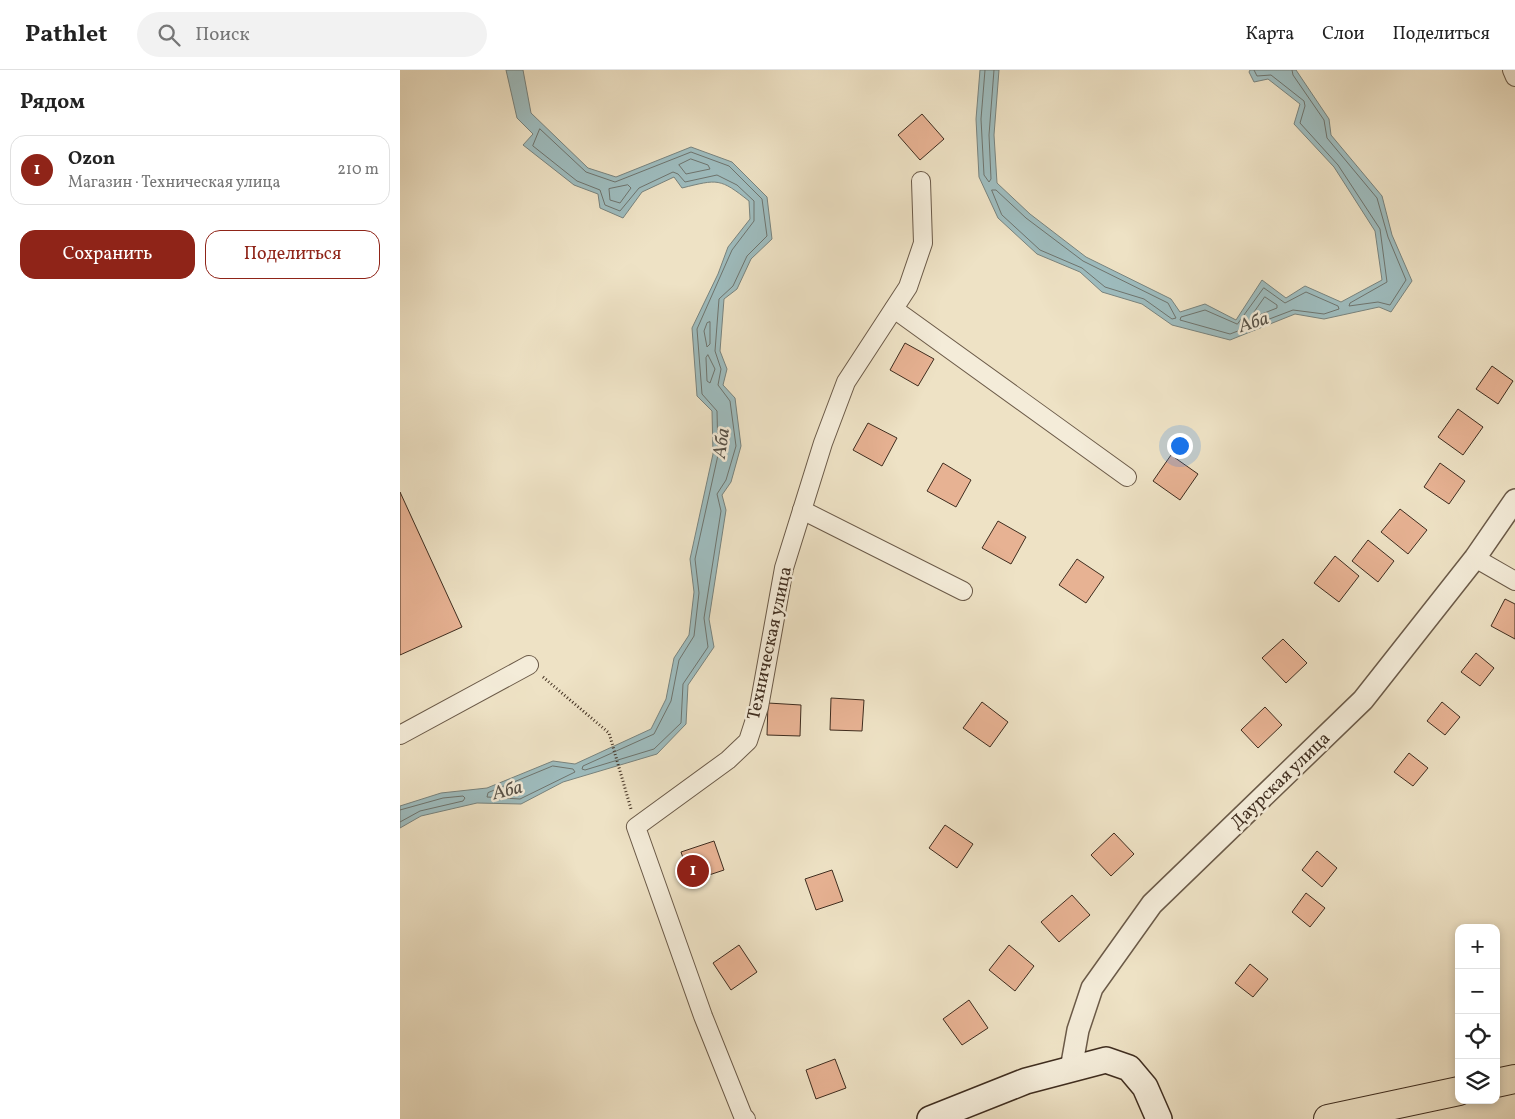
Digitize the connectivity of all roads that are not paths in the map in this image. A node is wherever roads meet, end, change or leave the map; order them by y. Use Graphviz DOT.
graph roads {
  1 [pos="1512,70"];
  2 [pos="1515,77"];
  3 [pos="921,181"];
  4 [pos="894,309"];
  5 [pos="1127,477"];
  6 [pos="1515,500"];
  7 [pos="802,510"];
  8 [pos="1475,558"];
  9 [pos="1515,581"];
  10 [pos="962,591"];
  11 [pos="529,665"];
  12 [pos="400,735"];
  13 [pos="1071,1069"];
  14 [pos="1515,1079"];
  15 [pos="1500,1082"];
  16 [pos="1455,1092"];
  17 [pos="746,1119"];
  18 [pos="930,1119"];
  19 [pos="1159,1119"];
  20 [pos="1328,1119"];
  1 -- 2 [label="street"];
  3 -- 4 [label="street, Техническая улица"];
  4 -- 5 [label="street"];
  4 -- 7 [label="street, Техническая улица"];
  6 -- 8 [label="street, Даурская улица"];
  7 -- 10 [label="street"];
  7 -- 17 [label="street, Техническая улица"];
  8 -- 9 [label="street"];
  8 -- 13 [label="street, Даурская улица"];
  11 -- 12 [label="street"];
  13 -- 18 [label="main road"];
  13 -- 19 [label="main road"];
  14 -- 15 [label="main road"];
  16 -- 20 [label="main road"];
}
